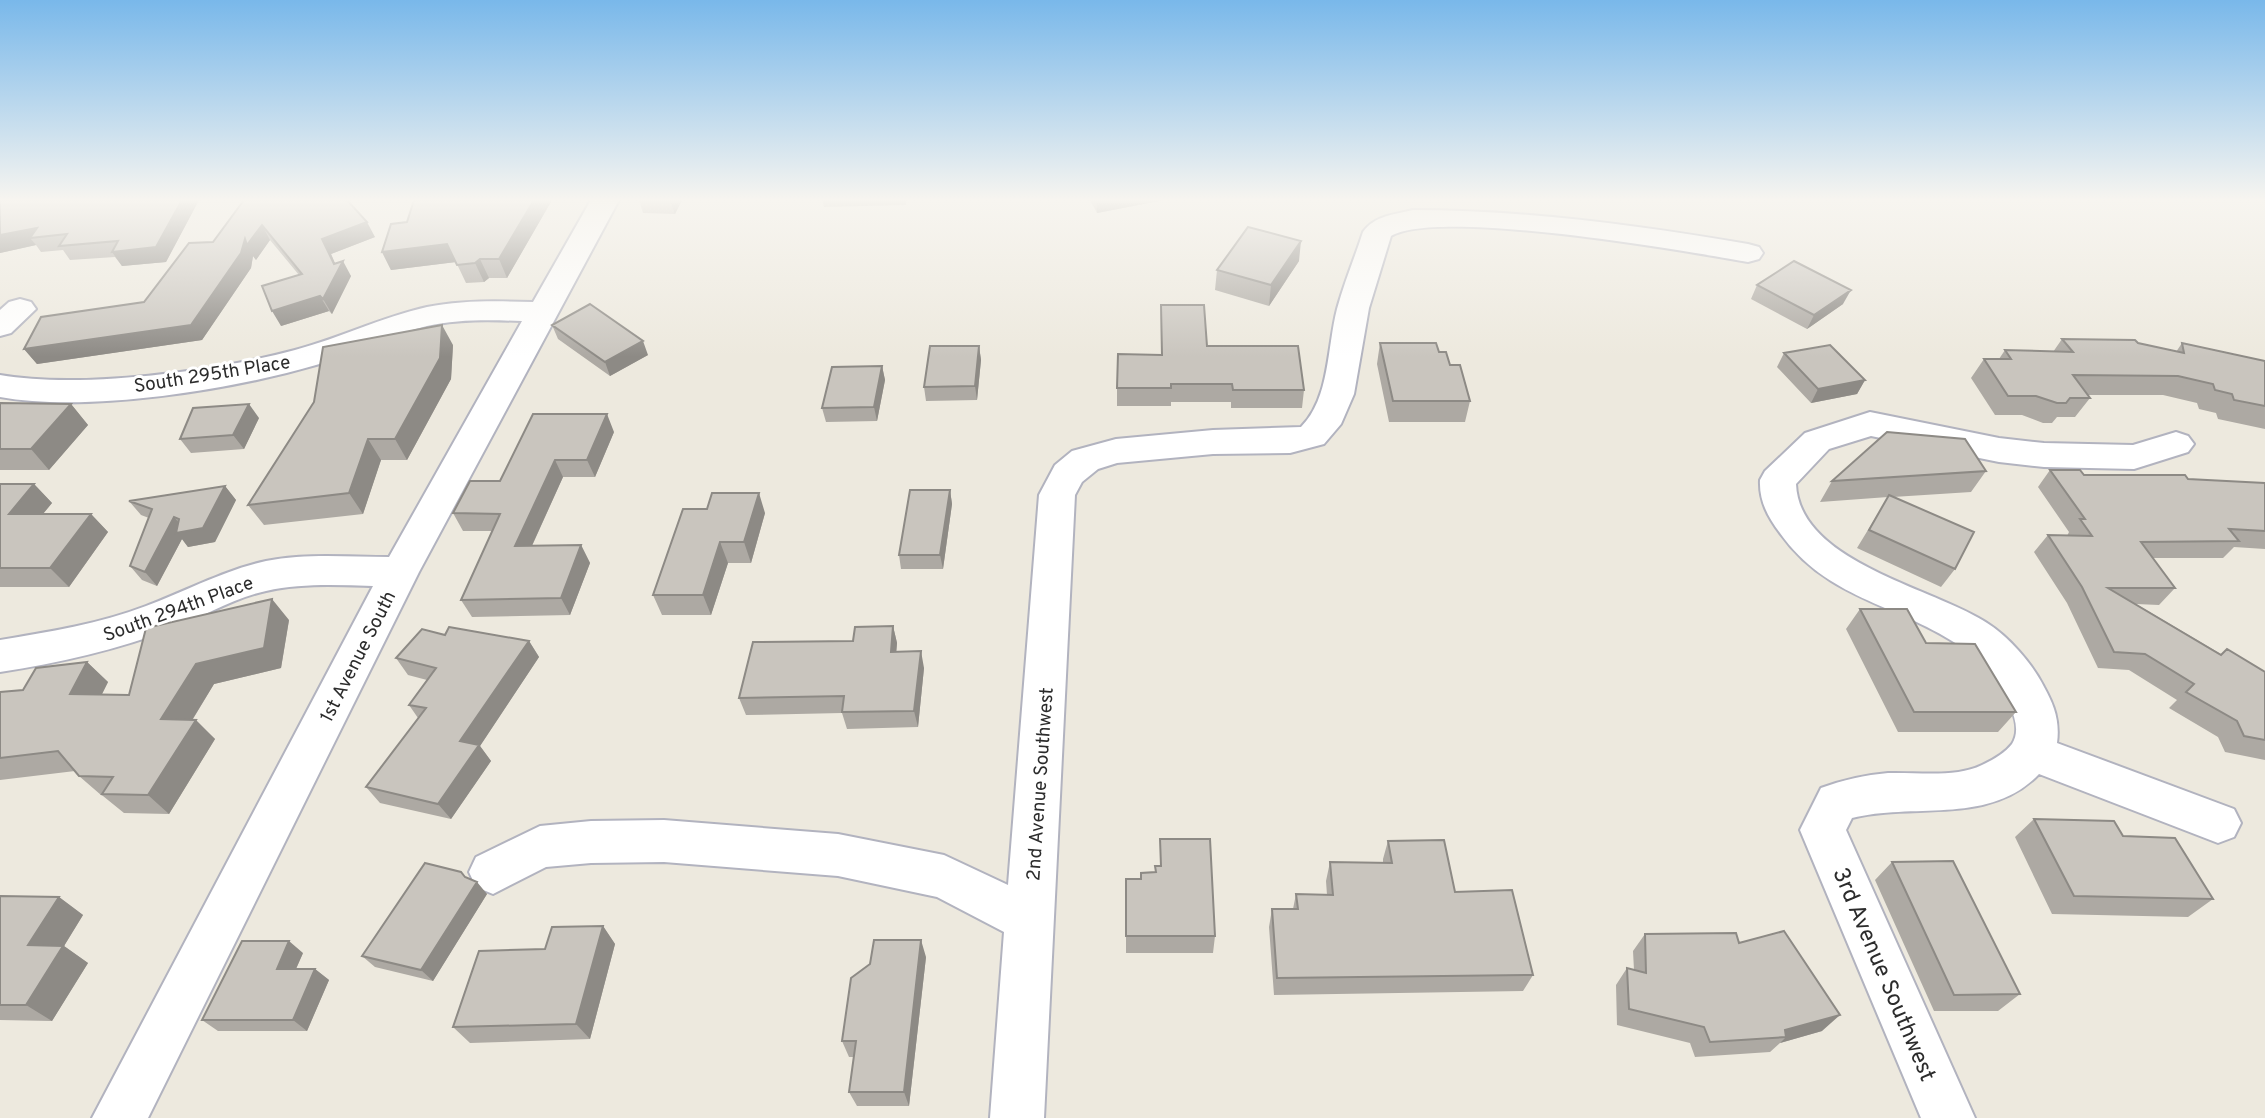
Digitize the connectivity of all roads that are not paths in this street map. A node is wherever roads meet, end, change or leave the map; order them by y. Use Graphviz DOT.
graph roads {
  1 [pos="576,252"];
  2 [pos="1371,252"];
  3 [pos="1743,252"];
  4 [pos="1748,253"];
  5 [pos="543,312"];
  6 [pos="0,386"];
  7 [pos="2176,444"];
  8 [pos="400,572"];
  9 [pos="0,656"];
  10 [pos="2031,752"];
  11 [pos="2218,822"];
  12 [pos="493,872"];
  13 [pos="1030,920"];
  14 [pos="119,1118"];
  15 [pos="1017,1118"];
  16 [pos="1948,1118"];
  1 -- 5 [label="street, 1st Avenue South"];
  2 -- 13 [label="street, 2nd Avenue Southwest"];
  3 -- 4 [label="street, 2nd Avenue Southwest"];
  5 -- 6 [label="street, South 295th Place"];
  5 -- 8 [label="street, 1st Avenue South"];
  7 -- 10 [label="street"];
  8 -- 9 [label="street, South 294th Place"];
  8 -- 14 [label="street, 1st Avenue South"];
  10 -- 11 [label="street"];
  10 -- 16 [label="street, 3rd Avenue Southwest"];
  12 -- 13 [label="street"];
  13 -- 15 [label="street, 2nd Avenue Southwest"];
}
